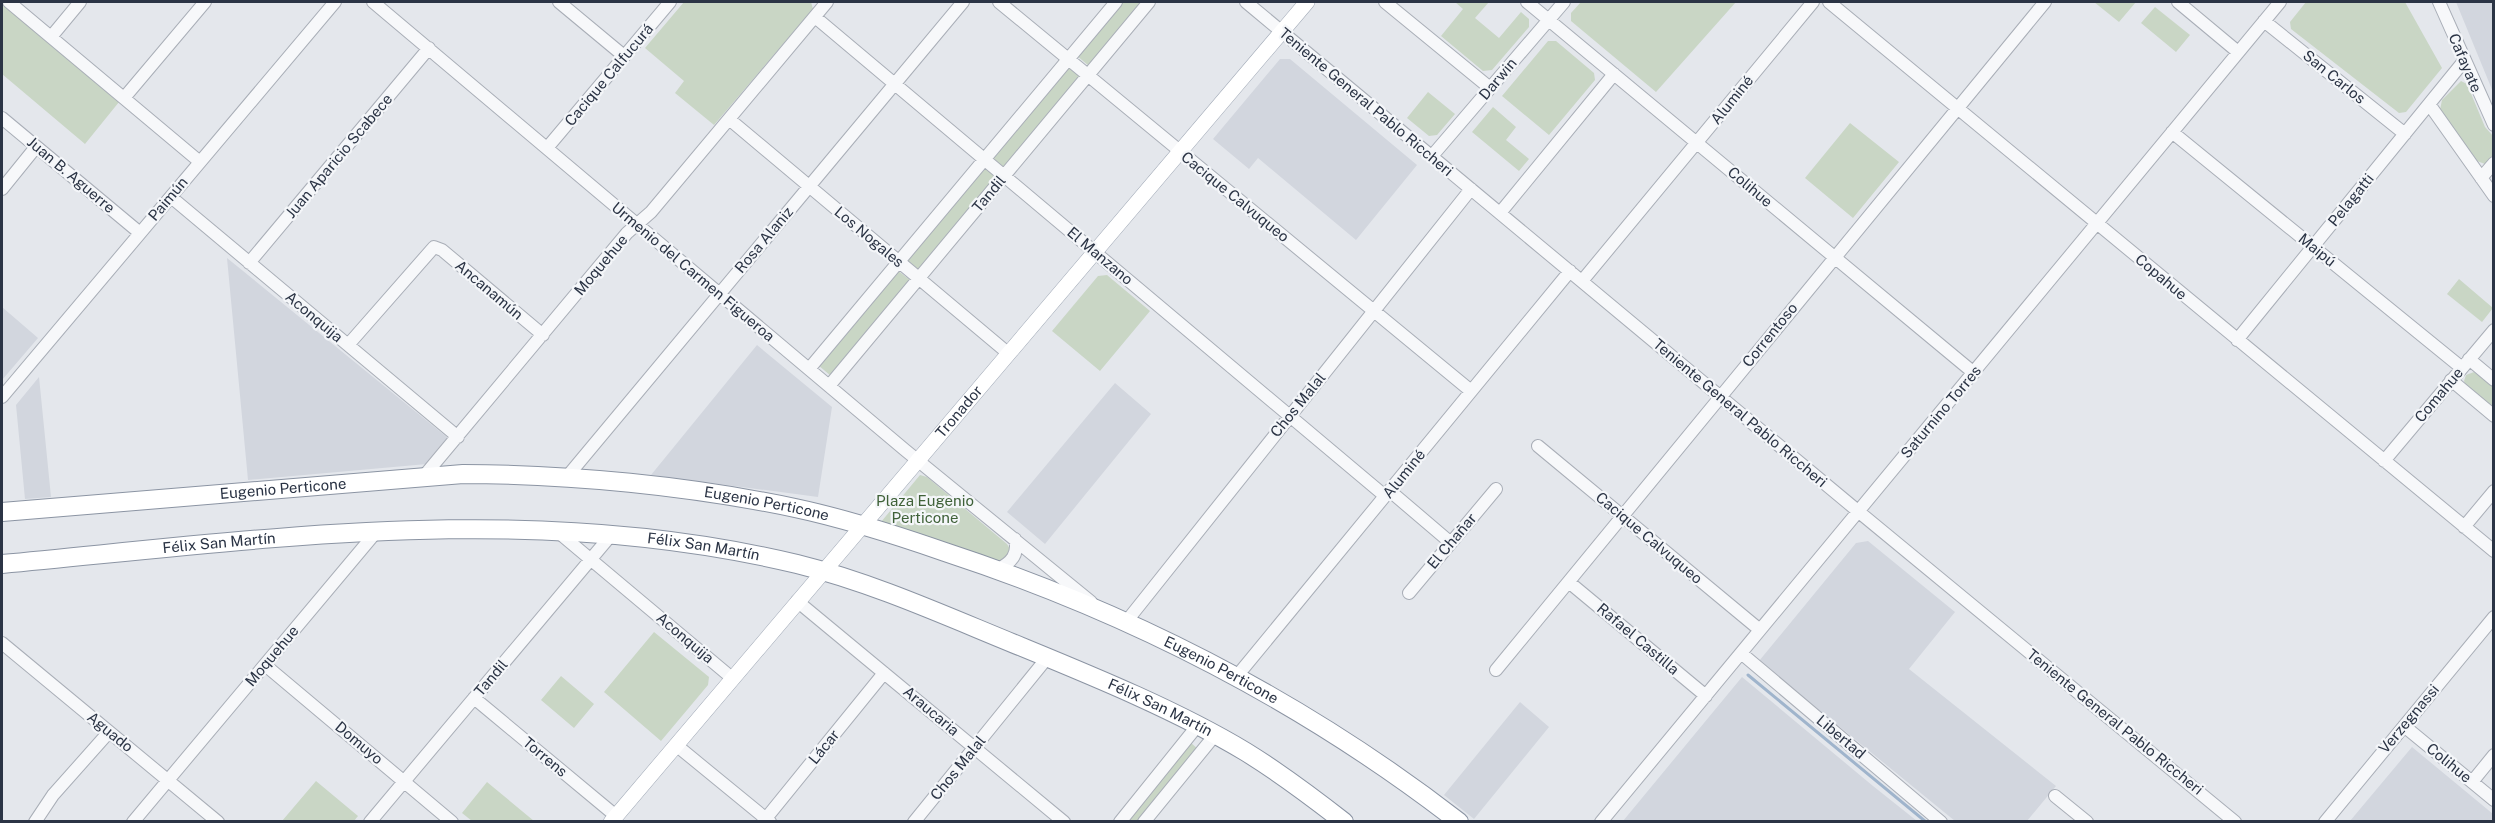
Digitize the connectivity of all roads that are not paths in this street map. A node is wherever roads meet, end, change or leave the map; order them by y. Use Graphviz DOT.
graph roads {
  1 [pos="9,2"];
  2 [pos="80,2"];
  3 [pos="205,2"];
  4 [pos="335,2"];
  5 [pos="373,2"];
  6 [pos="559,2"];
  7 [pos="670,2"];
  8 [pos="828,2"];
  9 [pos="963,2"];
  10 [pos="999,2"];
  11 [pos="1116,2"];
  12 [pos="1149,2"];
  13 [pos="1246,2"];
  14 [pos="1307,2"];
  15 [pos="1385,2"];
  16 [pos="1527,2"];
  17 [pos="1564,2"];
  18 [pos="1813,2"];
  19 [pos="1829,2"];
  20 [pos="2045,2"];
  21 [pos="2178,2"];
  22 [pos="2280,2"];
  23 [pos="2439,2"];
  24 [pos="814,17"];
  25 [pos="1549,19"];
  26 [pos="2264,21"];
  27 [pos="1282,32"];
  28 [pos="51,37"];
  29 [pos="429,48"];
  30 [pos="2238,51"];
  31 [pos="624,56"];
  32 [pos="1068,59"];
  33 [pos="2464,61"];
  34 [pos="1614,74"];
  35 [pos="1088,75"];
  36 [pos="894,84"];
  37 [pos="1490,88"];
  38 [pos="124,98"];
  39 [pos="2429,104"];
  40 [pos="1957,108"];
  41 [pos="2,118"];
  42 [pos="729,119"];
  43 [pos="2493,124"];
  44 [pos="2172,132"];
  45 [pos="2404,134"];
  46 [pos="1697,143"];
  47 [pos="36,147"];
  48 [pos="547,148"];
  49 [pos="1180,152"];
  50 [pos="1432,156"];
  51 [pos="984,159"];
  52 [pos="200,162"];
  53 [pos="2493,163"];
  54 [pos="1004,176"];
  55 [pos="2481,178"];
  56 [pos="809,186"];
  57 [pos="2,189"];
  58 [pos="1471,189"];
  59 [pos="2493,196"];
  60 [pos="171,197"];
  61 [pos="1500,213"];
  62 [pos="637,224"];
  63 [pos="2097,224"];
  64 [pos="140,233"];
  65 [pos="2313,247"];
  66 [pos="1095,252"];
  67 [pos="1834,257"];
  68 [pos="899,262"];
  69 [pos="249,263"];
  70 [pos="1570,271"];
  71 [pos="918,278"];
  72 [pos="1582,281"];
  73 [pos="719,294"];
  74 [pos="1373,311"];
  75 [pos="2493,330"];
  76 [pos="543,335"];
  77 [pos="2237,340"];
  78 [pos="348,345"];
  79 [pos="1009,354"];
  80 [pos="2466,364"];
  81 [pos="809,369"];
  82 [pos="1974,373"];
  83 [pos="2451,380"];
  84 [pos="2493,380"];
  85 [pos="829,386"];
  86 [pos="1471,391"];
  87 [pos="2,397"];
  88 [pos="1721,397"];
  89 [pos="1290,416"];
  90 [pos="2493,416"];
  91 [pos="458,437"];
  92 [pos="1538,446"];
  93 [pos="918,461"];
  94 [pos="2384,461"];
  95 [pos="424,476"];
  96 [pos="566,478"];
  97 [pos="1496,489"];
  98 [pos="2493,491"];
  99 [pos="1388,493"];
  100 [pos="1859,512"];
  101 [pos="2,513"];
  102 [pos="1624,517"];
  103 [pos="864,525"];
  104 [pos="2464,527"];
  105 [pos="555,529"];
  106 [pos="377,531"];
  107 [pos="612,534"];
  108 [pos="1016,539"];
  109 [pos="1451,543"];
  110 [pos="2493,551"];
  111 [pos="591,559"];
  112 [pos="2,564"];
  113 [pos="998,569"];
  114 [pos="823,571"];
  115 [pos="1570,583"];
  116 [pos="1409,593"];
  117 [pos="797,601"];
  118 [pos="1101,610"];
  119 [pos="2493,617"];
  120 [pos="1126,622"];
  121 [pos="1760,630"];
  122 [pos="2,643"];
  123 [pos="1741,653"];
  124 [pos="1047,658"];
  125 [pos="265,664"];
  126 [pos="1496,670"];
  127 [pos="884,673"];
  128 [pos="1237,676"];
  129 [pos="732,678"];
  130 [pos="1706,696"];
  131 [pos="474,698"];
  132 [pos="1198,725"];
  133 [pos="2404,726"];
  134 [pos="109,732"];
  135 [pos="1215,735"];
  136 [pos="676,745"];
  137 [pos="974,747"];
  138 [pos="2493,755"];
  139 [pos="168,780"];
  140 [pos="404,781"];
  141 [pos="2472,782"];
  142 [pos="2055,796"];
  143 [pos="2493,800"];
  144 [pos="614,819"];
  145 [pos="766,820"];
  146 [pos="35,822"];
  147 [pos="133,822"];
  148 [pos="218,822"];
  149 [pos="370,822"];
  150 [pos="452,822"];
  151 [pos="914,822"];
  152 [pos="1064,822"];
  153 [pos="1120,822"];
  154 [pos="1144,822"];
  155 [pos="1344,822"];
  156 [pos="1459,822"];
  157 [pos="1601,822"];
  158 [pos="1941,822"];
  159 [pos="2087,822"];
  160 [pos="2235,822"];
  161 [pos="2325,822"];
  1 -- 28 [label="street"];
  2 -- 28 [label="street"];
  3 -- 38 [label="street"];
  4 -- 52 [label="street, Paimún"];
  5 -- 29 [label="street, Urmenio del Carmen Figueroa"];
  6 -- 31 [label="street"];
  7 -- 31 [label="street, Cacique Calfucurá"];
  8 -- 24 [label="street, Moquehue"];
  9 -- 36 [label="street, Rosa Alaniz"];
  10 -- 32 [label="street, Cacique Calvuqueo"];
  11 -- 32 [label="street, Tandil"];
  12 -- 35 [label="street, Tandil"];
  13 -- 27 [label="street, Teniente General Pablo Riccheri"];
  14 -- 27 [label="main road, Tronador"];
  15 -- 37 [label="street"];
  16 -- 25 [label="street, Colihue"];
  17 -- 25 [label="street, Darwin"];
  18 -- 46 [label="street, Aluminé"];
  19 -- 40 [label="street, Copahue"];
  20 -- 40 [label="street, Correntoso"];
  21 -- 30 [label="street"];
  22 -- 26 [label="street, Saturnino Torres"];
  23 -- 33 [label="street, Cafayate"];
  24 -- 36 [label="street, El Manzano"];
  24 -- 42 [label="street, Moquehue"];
  25 -- 34 [label="street, Colihue"];
  25 -- 37 [label="street, Darwin"];
  26 -- 30 [label="street, Saturnino Torres"];
  26 -- 45 [label="street, San Carlos"];
  27 -- 49 [label="main road, Tronador"];
  27 -- 50 [label="street, Teniente General Pablo Riccheri"];
  28 -- 38 [label="street"];
  29 -- 48 [label="street, Urmenio del Carmen Figueroa"];
  29 -- 69 [label="street, Juan Aparicio Scabece"];
  30 -- 44 [label="street, Saturnino Torres"];
  31 -- 48 [label="street, Cacique Calfucurá"];
  32 -- 35 [label="street, Cacique Calvuqueo"];
  32 -- 51 [label="street, Tandil"];
  33 -- 39 [label="street, Pelagatti"];
  33 -- 43 [label="street, Cafayate"];
  34 -- 46 [label="street, Colihue"];
  34 -- 61 [label="street"];
  35 -- 49 [label="street, Cacique Calvuqueo"];
  35 -- 54 [label="street, Tandil"];
  36 -- 51 [label="street, El Manzano"];
  36 -- 56 [label="street, Rosa Alaniz"];
  37 -- 50 [label="street, Darwin"];
  38 -- 52 [label="street"];
  39 -- 45 [label="street, Pelagatti"];
  39 -- 55 [label="street"];
  40 -- 63 [label="street, Copahue"];
  40 -- 67 [label="street, Correntoso"];
  41 -- 47 [label="street, Juan B. Aguerre"];
  42 -- 56 [label="street, Los Nogales"];
  42 -- 62 [label="street, Moquehue"];
  44 -- 63 [label="street, Saturnino Torres"];
  44 -- 65 [label="street, Maipú"];
  45 -- 65 [label="street, Pelagatti"];
  46 -- 67 [label="street, Colihue"];
  46 -- 72 [label="street, Aluminé"];
  47 -- 57 [label="street"];
  47 -- 64 [label="street, Juan B. Aguerre"];
  48 -- 62 [label="street, Urmenio del Carmen Figueroa"];
  49 -- 66 [label="main road, Tronador"];
  49 -- 74 [label="street, Cacique Calvuqueo"];
  50 -- 58 [label="street, Teniente General Pablo Riccheri"];
  51 -- 54 [label="street, El Manzano"];
  51 -- 68 [label="street, Tandil"];
  52 -- 60 [label="street, Paimún"];
  53 -- 55 [label="street"];
  54 -- 66 [label="street, El Manzano"];
  54 -- 71 [label="street, Tandil"];
  55 -- 59 [label="street"];
  56 -- 68 [label="street, Los Nogales"];
  56 -- 73 [label="street, Rosa Alaniz"];
  58 -- 61 [label="street, Teniente General Pablo Riccheri"];
  58 -- 74 [label="street, Chos Malal"];
  60 -- 64 [label="street, Paimún"];
  60 -- 69 [label="street, Aconquija"];
  61 -- 70 [label="street, Teniente General Pablo Riccheri"];
  62 -- 73 [label="street, Urmenio del Carmen Figueroa"];
  62 -- 76 [label="street, Moquehue"];
  63 -- 77 [label="street, Copahue"];
  63 -- 82 [label="street, Saturnino Torres"];
  64 -- 87 [label="street, Paimún"];
  65 -- 77 [label="street, Pelagatti"];
  65 -- 80 [label="street, Maipú"];
  66 -- 79 [label="main road, Tronador"];
  66 -- 89 [label="street, El Manzano"];
  67 -- 82 [label="street, Colihue"];
  67 -- 88 [label="street, Correntoso"];
  68 -- 71 [label="street, Los Nogales"];
  68 -- 81 [label="street, Tandil"];
  69 -- 78 [label="street, Aconquija"];
  70 -- 72 [label="street, Teniente General Pablo Riccheri"];
  70 -- 86 [label="street, Aluminé"];
  71 -- 79 [label="street, Los Nogales"];
  71 -- 85 [label="street, Tandil"];
  72 -- 88 [label="street, Teniente General Pablo Riccheri"];
  73 -- 81 [label="street, Urmenio del Carmen Figueroa"];
  73 -- 96 [label="street, Rosa Alaniz"];
  74 -- 86 [label="street, Cacique Calvuqueo"];
  74 -- 89 [label="street, Chos Malal"];
  75 -- 80 [label="street, Comahue"];
  76 -- 78 [label="street, Ancanamún"];
  76 -- 91 [label="street, Moquehue"];
  77 -- 94 [label="street, Copahue"];
  78 -- 91 [label="street, Aconquija"];
  79 -- 93 [label="main road, Tronador"];
  80 -- 83 [label="street, Comahue"];
  80 -- 84 [label="street, Maipú"];
  81 -- 85 [label="street, Urmenio del Carmen Figueroa"];
  82 -- 100 [label="street, Saturnino Torres"];
  83 -- 90 [label="street"];
  83 -- 94 [label="street, Comahue"];
  85 -- 93 [label="street, Urmenio del Carmen Figueroa"];
  86 -- 99 [label="street, Aluminé"];
  88 -- 100 [label="street, Teniente General Pablo Riccheri"];
  88 -- 102 [label="street, Correntoso"];
  89 -- 99 [label="street, El Manzano"];
  89 -- 120 [label="street, Chos Malal"];
  91 -- 95 [label="street, Moquehue"];
  92 -- 102 [label="street, Cacique Calvuqueo"];
  93 -- 103 [label="main road, Tronador"];
  93 -- 108 [label="street, Urmenio del Carmen Figueroa"];
  94 -- 104 [label="street, Copahue"];
  95 -- 96 [label="highway, Eugenio Perticone"];
  95 -- 101 [label="highway, Eugenio Perticone"];
  96 -- 103 [label="highway, Eugenio Perticone"];
  97 -- 109 [label="street, El Chañar"];
  98 -- 104 [label="street"];
  99 -- 109 [label="street, El Manzano"];
  99 -- 128 [label="street, Aluminé"];
  100 -- 121 [label="street, Saturnino Torres"];
  100 -- 160 [label="street, Teniente General Pablo Riccheri"];
  102 -- 115 [label="street, Correntoso"];
  102 -- 121 [label="street, Cacique Calvuqueo"];
  103 -- 113 [label="highway, Eugenio Perticone"];
  103 -- 114 [label="main road, Tronador"];
  104 -- 110 [label="street, Copahue"];
  105 -- 106 [label="highway, Félix San Martín"];
  105 -- 107 [label="highway, Félix San Martín"];
  105 -- 111 [label="street, Aconquija"];
  106 -- 112 [label="highway, Félix San Martín"];
  106 -- 125 [label="street, Moquehue"];
  107 -- 111 [label="street, Tandil"];
  107 -- 114 [label="highway, Félix San Martín"];
  108 -- 113 [label="street"];
  108 -- 118 [label="street, Urmenio del Carmen Figueroa"];
  109 -- 116 [label="street, El Chañar"];
  111 -- 129 [label="street, Aconquija"];
  111 -- 131 [label="street, Tandil"];
  113 -- 118 [label="highway, Eugenio Perticone"];
  114 -- 117 [label="main road, Tronador"];
  114 -- 124 [label="highway, Félix San Martín"];
  115 -- 126 [label="street, Correntoso"];
  115 -- 130 [label="street, Rafael Castilla"];
  117 -- 127 [label="street, Araucaria"];
  117 -- 129 [label="main road, Tronador"];
  118 -- 120 [label="highway, Eugenio Perticone"];
  119 -- 133 [label="street, Verzegnassi"];
  120 -- 128 [label="highway, Eugenio Perticone"];
  121 -- 123 [label="street, Saturnino Torres"];
  122 -- 134 [label="street, Aguado"];
  123 -- 130 [label="street, Saturnino Torres"];
  123 -- 158 [label="street, Libertad"];
  124 -- 132 [label="highway, Félix San Martín"];
  124 -- 137 [label="street, Chos Malal"];
  125 -- 139 [label="street, Moquehue"];
  125 -- 140 [label="street, Domuyo"];
  127 -- 137 [label="street, Araucaria"];
  127 -- 145 [label="street, Lácar"];
  128 -- 156 [label="highway, Eugenio Perticone"];
  129 -- 136 [label="main road, Tronador"];
  130 -- 157 [label="street, Saturnino Torres"];
  131 -- 140 [label="street, Tandil"];
  131 -- 144 [label="street, Torrens"];
  132 -- 135 [label="highway, Félix San Martín"];
  132 -- 153 [label="street"];
  133 -- 141 [label="street, Colihue"];
  133 -- 161 [label="street, Verzegnassi"];
  134 -- 139 [label="street, Aguado"];
  134 -- 146 [label="street"];
  135 -- 154 [label="street"];
  135 -- 155 [label="highway, Félix San Martín"];
  136 -- 144 [label="main road, Tronador"];
  136 -- 145 [label="street"];
  137 -- 151 [label="street, Chos Malal"];
  137 -- 152 [label="street, Araucaria"];
  138 -- 141 [label="street"];
  139 -- 147 [label="street, Moquehue"];
  139 -- 148 [label="street, Aguado"];
  140 -- 149 [label="street, Tandil"];
  140 -- 150 [label="street, Domuyo"];
  141 -- 143 [label="street, Colihue"];
  142 -- 159 [label="street"];
}
